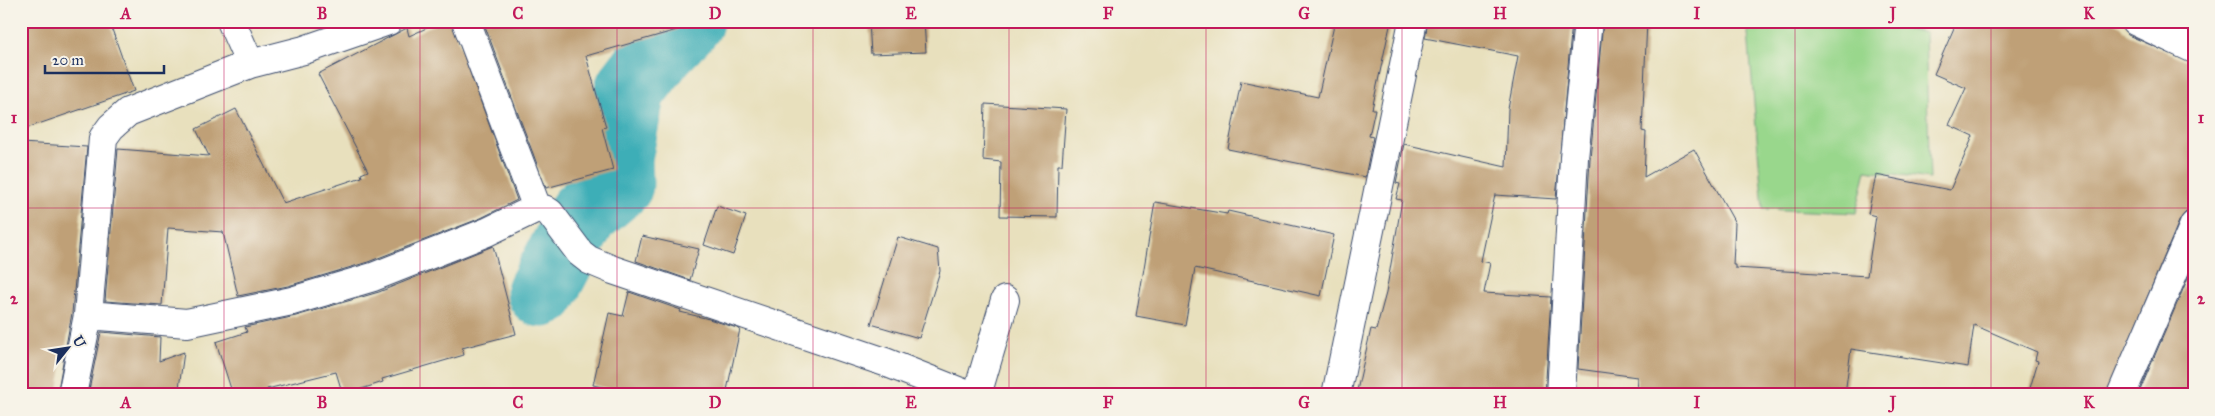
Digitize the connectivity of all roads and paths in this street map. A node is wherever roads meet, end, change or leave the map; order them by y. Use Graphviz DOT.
graph roads {
  1 [pos="231,21"];
  2 [pos="388,21"];
  3 [pos="466,21"];
  4 [pos="1413,21"];
  5 [pos="1588,21"];
  6 [pos="2135,21"];
  7 [pos="2194,49"];
  8 [pos="250,64"];
  9 [pos="544,211"];
  10 [pos="2194,225"];
  11 [pos="1006,300"];
  12 [pos="88,316"];
  13 [pos="72,395"];
  14 [pos="968,395"];
  15 [pos="977,395"];
  16 [pos="1336,395"];
  17 [pos="1561,395"];
  18 [pos="2121,395"];
  1 -- 8 [label="street"];
  2 -- 8 [label="street"];
  3 -- 9 [label="street"];
  4 -- 16 [label="street"];
  5 -- 17 [label="street"];
  6 -- 7 [label="street"];
  8 -- 12 [label="street"];
  9 -- 12 [label="street"];
  9 -- 14 [label="street"];
  10 -- 18 [label="street"];
  11 -- 15 [label="street"];
  12 -- 13 [label="street"];
}
